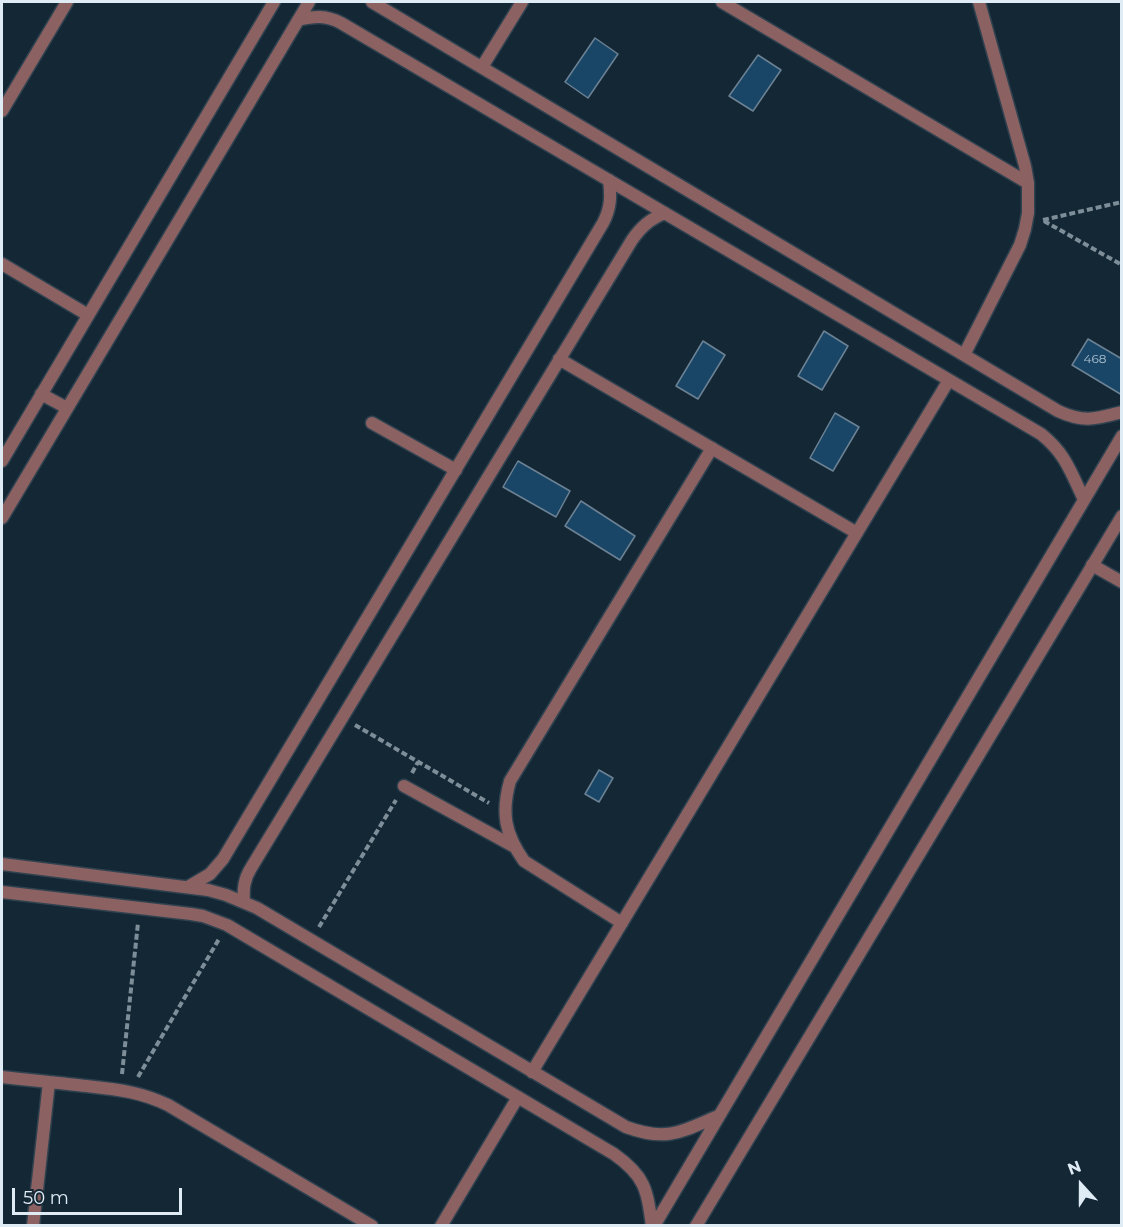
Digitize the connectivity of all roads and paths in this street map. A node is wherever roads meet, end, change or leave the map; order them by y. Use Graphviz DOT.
graph roads {
  1 [pos="67,2"];
  2 [pos="274,2"];
  3 [pos="309,2"];
  4 [pos="372,2"];
  5 [pos="522,2"];
  6 [pos="722,2"];
  7 [pos="979,2"];
  8 [pos="298,20"];
  9 [pos="482,67"];
  10 [pos="2,111"];
  11 [pos="609,180"];
  12 [pos="1028,183"];
  13 [pos="1122,202"];
  14 [pos="665,213"];
  15 [pos="1028,213"];
  16 [pos="1042,220"];
  17 [pos="2,264"];
  18 [pos="1122,265"];
  19 [pos="88,315"];
  20 [pos="964,355"];
  21 [pos="560,359"];
  22 [pos="949,380"];
  23 [pos="41,394"];
  24 [pos="67,408"];
  25 [pos="1122,412"];
  26 [pos="372,423"];
  27 [pos="1122,436"];
  28 [pos="712,448"];
  29 [pos="2,461"];
  30 [pos="456,470"];
  31 [pos="1084,500"];
  32 [pos="1122,516"];
  33 [pos="2,518"];
  34 [pos="856,532"];
  35 [pos="1092,565"];
  36 [pos="1122,582"];
  37 [pos="342,717"];
  38 [pos="418,762"];
  39 [pos="404,786"];
  40 [pos="505,812"];
  41 [pos="513,846"];
  42 [pos="2,864"];
  43 [pos="188,887"];
  44 [pos="2,892"];
  45 [pos="244,902"];
  46 [pos="140,908"];
  47 [pos="622,923"];
  48 [pos="227,925"];
  49 [pos="311,940"];
  50 [pos="532,1072"];
  51 [pos="2,1077"];
  52 [pos="50,1082"];
  53 [pos="125,1090"];
  54 [pos="518,1097"];
  55 [pos="718,1116"];
  56 [pos="33,1226"];
  57 [pos="372,1226"];
  58 [pos="441,1226"];
  59 [pos="653,1226"];
  60 [pos="696,1226"];
  1 -- 10 [label="street"];
  2 -- 19 [label="street"];
  3 -- 8 [label="street"];
  4 -- 9 [label="street"];
  5 -- 9 [label="street"];
  6 -- 12 [label="street"];
  7 -- 12 [label="street"];
  8 -- 11 [label="street"];
  8 -- 24 [label="street"];
  9 -- 20 [label="street"];
  11 -- 14 [label="street"];
  11 -- 30 [label="street"];
  12 -- 15 [label="street"];
  13 -- 16 [label="path"];
  14 -- 21 [label="street"];
  14 -- 22 [label="street"];
  15 -- 16 [label="path"];
  15 -- 20 [label="street"];
  16 -- 18 [label="path"];
  17 -- 19 [label="street"];
  19 -- 23 [label="street"];
  20 -- 25 [label="street"];
  21 -- 28 [label="street"];
  21 -- 37 [label="street"];
  22 -- 31 [label="street"];
  22 -- 34 [label="street"];
  23 -- 24 [label="street"];
  23 -- 29 [label="street"];
  24 -- 33 [label="street"];
  26 -- 30 [label="street"];
  27 -- 31 [label="street"];
  28 -- 34 [label="street"];
  28 -- 40 [label="street"];
  30 -- 43 [label="street"];
  31 -- 55 [label="street"];
  32 -- 35 [label="street"];
  34 -- 47 [label="street"];
  35 -- 36 [label="street"];
  35 -- 60 [label="street"];
  37 -- 38 [label="path"];
  37 -- 45 [label="street"];
  38 -- 39 [label="path"];
  38 -- 40 [label="path"];
  39 -- 41 [label="street"];
  39 -- 49 [label="path"];
  40 -- 41 [label="street"];
  41 -- 47 [label="street"];
  42 -- 43 [label="street"];
  43 -- 45 [label="street"];
  44 -- 46 [label="street"];
  45 -- 49 [label="street"];
  46 -- 48 [label="street"];
  46 -- 53 [label="path"];
  47 -- 50 [label="street"];
  48 -- 53 [label="path"];
  48 -- 54 [label="street"];
  49 -- 50 [label="street"];
  50 -- 55 [label="street"];
  51 -- 52 [label="street"];
  52 -- 53 [label="street"];
  52 -- 56 [label="street"];
  53 -- 57 [label="street"];
  54 -- 58 [label="street"];
  54 -- 59 [label="street"];
  55 -- 59 [label="street"];
}
